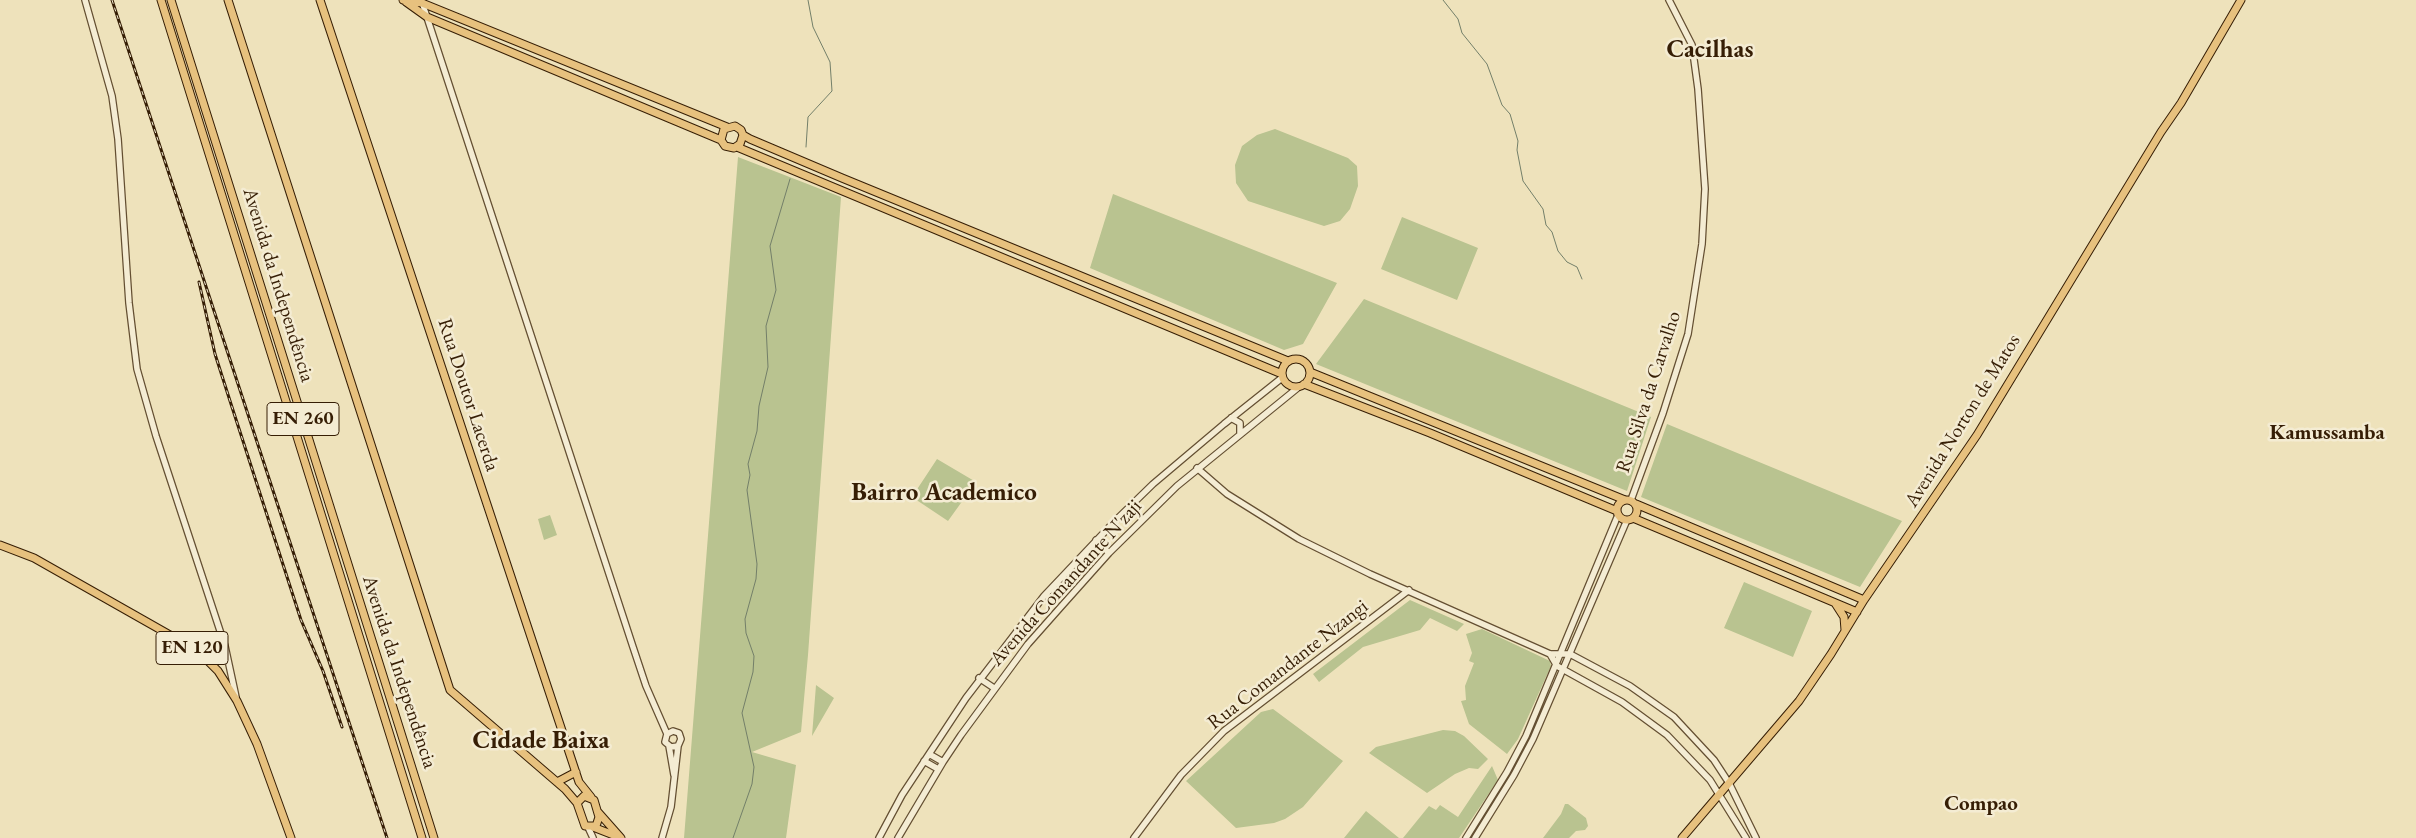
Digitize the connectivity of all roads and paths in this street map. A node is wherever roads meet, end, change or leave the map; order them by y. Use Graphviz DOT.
graph roads {
  1 [pos="85,0"];
  2 [pos="228,0"];
  3 [pos="320,0"];
  4 [pos="1669,0"];
  5 [pos="2241,0"];
  6 [pos="172,1"];
  7 [pos="404,1"];
  8 [pos="162,2"];
  9 [pos="422,2"];
  10 [pos="427,17"];
  11 [pos="207,113"];
  12 [pos="198,116"];
  13 [pos="726,127"];
  14 [pos="743,135"];
  15 [pos="721,140"];
  16 [pos="737,147"];
  17 [pos="224,166"];
  18 [pos="215,169"];
  19 [pos="254,262"];
  20 [pos="244,266"];
  21 [pos="285,361"];
  22 [pos="1288,361"];
  23 [pos="274,364"];
  24 [pos="1310,372"];
  25 [pos="1282,376"];
  26 [pos="1302,385"];
  27 [pos="1230,418"];
  28 [pos="1240,433"];
  29 [pos="1197,468"];
  30 [pos="321,481"];
  31 [pos="312,484"];
  32 [pos="1631,501"];
  33 [pos="1618,513"];
  34 [pos="1630,519"];
  35 [pos="1096,540"];
  36 [pos="0,545"];
  37 [pos="1109,553"];
  38 [pos="1409,590"];
  39 [pos="1832,600"];
  40 [pos="1864,600"];
  41 [pos="1857,612"];
  42 [pos="368,627"];
  43 [pos="1845,630"];
  44 [pos="358,631"];
  45 [pos="1550,654"];
  46 [pos="1562,654"];
  47 [pos="1570,654"];
  48 [pos="1582,660"];
  49 [pos="1557,666"];
  50 [pos="1563,670"];
  51 [pos="1575,677"];
  52 [pos="979,678"];
  53 [pos="994,688"];
  54 [pos="1544,697"];
  55 [pos="1551,700"];
  56 [pos="237,701"];
  57 [pos="667,734"];
  58 [pos="1526,736"];
  59 [pos="1533,739"];
  60 [pos="668,746"];
  61 [pos="678,746"];
  62 [pos="929,754"];
  63 [pos="924,761"];
  64 [pos="942,762"];
  65 [pos="938,769"];
  66 [pos="576,772"];
  67 [pos="415,775"];
  68 [pos="404,778"];
  69 [pos="557,782"];
  70 [pos="675,782"];
  71 [pos="1729,783"];
  72 [pos="418,784"];
  73 [pos="407,788"];
  74 [pos="1720,794"];
  75 [pos="591,797"];
  76 [pos="577,803"];
  77 [pos="599,816"];
  78 [pos="594,828"];
  79 [pos="291,838"];
  80 [pos="422,838"];
  81 [pos="434,838"];
  82 [pos="593,838"];
  83 [pos="600,838"];
  84 [pos="621,838"];
  85 [pos="662,838"];
  86 [pos="879,838"];
  87 [pos="898,838"];
  88 [pos="1134,838"];
  89 [pos="1466,838"];
  90 [pos="1475,838"];
  91 [pos="1682,838"];
  92 [pos="1746,838"];
  93 [pos="1756,838"];
  1 -- 56 [label="street"];
  2 -- 69 [label="main road"];
  3 -- 66 [label="main road, Rua Doutor Lacerda"];
  4 -- 32 [label="street, Rua Silva da Carvalho"];
  5 -- 40 [label="main road, Avenida Norton de Matos"];
  6 -- 8 [label="main road"];
  6 -- 11 [label="main road, Avenida da Independência / EN 260"];
  7 -- 9 [label="main road"];
  7 -- 10 [label="main road"];
  8 -- 12 [label="main road, Avenida da Independência / EN 260"];
  9 -- 10 [label="street"];
  9 -- 13 [label="main road"];
  10 -- 15 [label="main road"];
  10 -- 57 [label="street"];
  11 -- 12 [label="main road"];
  11 -- 17 [label="main road, Avenida da Independência / EN 260"];
  12 -- 18 [label="main road, Avenida da Independência / EN 260"];
  13 -- 14 [label="main road"];
  13 -- 15 [label="main road"];
  14 -- 16 [label="main road"];
  14 -- 22 [label="main road"];
  15 -- 16 [label="main road"];
  16 -- 25 [label="main road"];
  17 -- 18 [label="main road"];
  17 -- 19 [label="main road, Avenida da Independência / EN 260"];
  18 -- 20 [label="main road, Avenida da Independência / EN 260"];
  19 -- 20 [label="main road"];
  19 -- 21 [label="main road, Avenida da Independência / EN 260"];
  20 -- 23 [label="main road, Avenida da Independência / EN 260"];
  21 -- 23 [label="main road"];
  21 -- 30 [label="main road, Avenida da Independência / EN 260"];
  22 -- 24 [label="main road"];
  22 -- 25 [label="main road"];
  23 -- 31 [label="main road, Avenida da Independência / EN 260"];
  24 -- 26 [label="main road"];
  24 -- 32 [label="main road"];
  25 -- 26 [label="main road"];
  25 -- 27 [label="street, Avenida Comandante N'zaji"];
  26 -- 28 [label="street, Avenida Comandante N'zaji"];
  26 -- 33 [label="main road"];
  27 -- 28 [label="street"];
  27 -- 35 [label="street, Avenida Comandante N'zaji"];
  28 -- 29 [label="street, Avenida Comandante N'zaji"];
  29 -- 37 [label="street, Avenida Comandante N'zaji"];
  29 -- 38 [label="street"];
  30 -- 31 [label="main road"];
  30 -- 42 [label="main road, Avenida da Independência / EN 260"];
  31 -- 44 [label="main road, Avenida da Independência / EN 260"];
  32 -- 33 [label="main road"];
  32 -- 34 [label="main road"];
  32 -- 40 [label="main road"];
  33 -- 34 [label="main road"];
  33 -- 46 [label="street"];
  34 -- 39 [label="main road"];
  34 -- 47 [label="street"];
  35 -- 37 [label="street"];
  35 -- 52 [label="street, Avenida Comandante N'zaji"];
  36 -- 56 [label="main road, EN 120"];
  37 -- 53 [label="street, Avenida Comandante N'zaji"];
  38 -- 45 [label="street"];
  38 -- 88 [label="street, Rua Comandante Nzangi"];
  39 -- 41 [label="main road"];
  39 -- 43 [label="main road"];
  40 -- 41 [label="main road, Avenida Norton de Matos"];
  41 -- 43 [label="main road, Avenida Norton de Matos"];
  42 -- 44 [label="main road"];
  42 -- 67 [label="main road, Avenida da Independência / EN 260"];
  43 -- 71 [label="main road, Avenida Norton de Matos"];
  44 -- 68 [label="main road, Avenida da Independência / EN 260"];
  45 -- 46 [label="street"];
  45 -- 49 [label="street"];
  46 -- 47 [label="street"];
  46 -- 49 [label="street"];
  47 -- 48 [label="street"];
  47 -- 50 [label="street"];
  48 -- 51 [label="street"];
  48 -- 71 [label="street"];
  49 -- 50 [label="street"];
  49 -- 54 [label="street"];
  50 -- 51 [label="street"];
  50 -- 55 [label="street"];
  51 -- 74 [label="street"];
  52 -- 53 [label="street"];
  52 -- 62 [label="street, Avenida Comandante N'zaji"];
  53 -- 64 [label="street, Avenida Comandante N'zaji"];
  54 -- 55 [label="street"];
  54 -- 58 [label="street"];
  55 -- 59 [label="street"];
  56 -- 79 [label="main road, EN 120"];
  57 -- 60 [label="street"];
  57 -- 61 [label="street"];
  58 -- 59 [label="street"];
  58 -- 89 [label="street"];
  59 -- 90 [label="street"];
  60 -- 61 [label="street"];
  60 -- 70 [label="street"];
  61 -- 70 [label="street"];
  62 -- 63 [label="street, Avenida Comandante N'zaji"];
  62 -- 64 [label="street"];
  63 -- 65 [label="street"];
  63 -- 86 [label="street, Avenida Comandante N'zaji"];
  64 -- 65 [label="street, Avenida Comandante N'zaji"];
  65 -- 87 [label="street, Avenida Comandante N'zaji"];
  66 -- 69 [label="main road"];
  66 -- 75 [label="main road, Rua Doutor Lacerda"];
  67 -- 68 [label="main road"];
  67 -- 72 [label="main road, Avenida da Independência / EN 260"];
  68 -- 73 [label="main road, Avenida da Independência / EN 260"];
  69 -- 76 [label="main road"];
  70 -- 85 [label="street"];
  71 -- 74 [label="main road, Avenida Norton de Matos"];
  71 -- 93 [label="street"];
  72 -- 73 [label="main road"];
  72 -- 81 [label="main road, Avenida da Independência / EN 260"];
  73 -- 80 [label="main road, Avenida da Independência / EN 260"];
  74 -- 91 [label="main road, Avenida Norton de Matos"];
  74 -- 92 [label="street"];
  75 -- 76 [label="main road"];
  75 -- 77 [label="main road, Rua Doutor Lacerda"];
  76 -- 78 [label="main road"];
  77 -- 78 [label="main road"];
  77 -- 84 [label="main road, Rua Doutor Lacerda"];
  78 -- 82 [label="street"];
  78 -- 83 [label="street"];
  78 -- 84 [label="main road, Rua Doutor Lacerda"];
}
